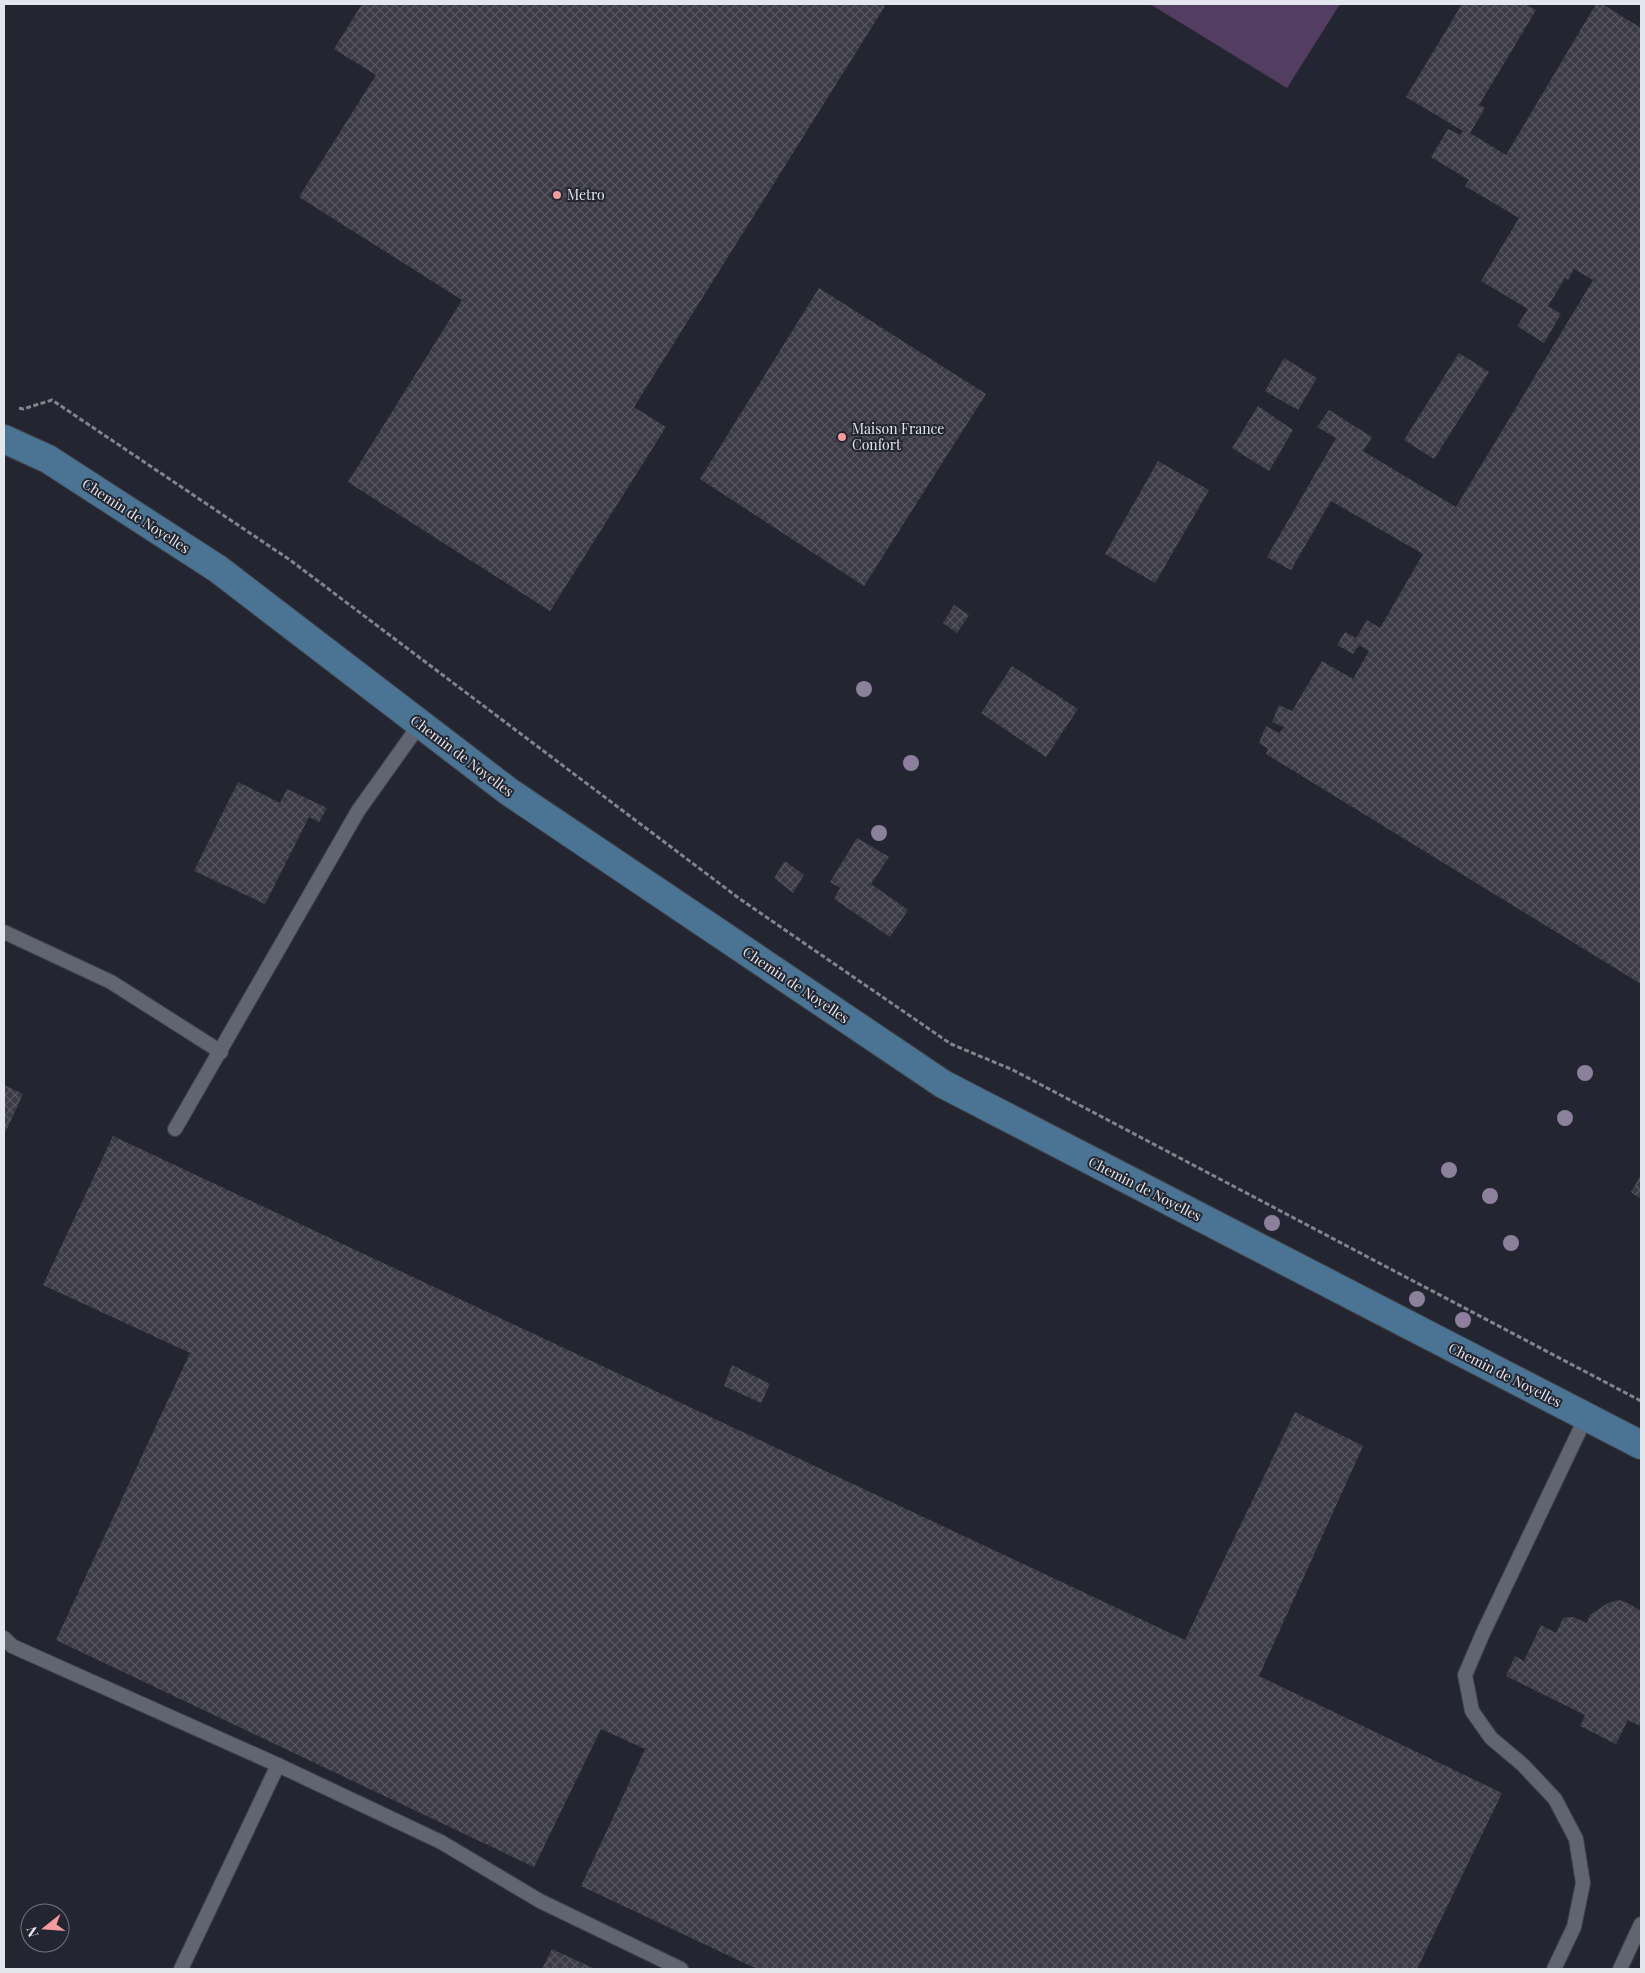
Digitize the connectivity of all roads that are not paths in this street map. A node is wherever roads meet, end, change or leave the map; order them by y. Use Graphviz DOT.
graph roads {
  1 [pos="4,439"];
  2 [pos="420,724"];
  3 [pos="4,932"];
  4 [pos="221,1052"];
  5 [pos="175,1129"];
  6 [pos="1586,1417"];
  7 [pos="1641,1445"];
  8 [pos="4,1638"];
  9 [pos="278,1765"];
  10 [pos="1641,1924"];
  11 [pos="181,1969"];
  12 [pos="681,1969"];
  13 [pos="1554,1969"];
  14 [pos="1620,1969"];
  1 -- 2 [label="street, Chemin de Noyelles"];
  2 -- 4 [label="lane"];
  2 -- 6 [label="street, Chemin de Noyelles"];
  3 -- 4 [label="lane"];
  4 -- 5 [label="lane"];
  6 -- 7 [label="street, Chemin de Noyelles"];
  6 -- 13 [label="lane"];
  8 -- 9 [label="lane"];
  9 -- 11 [label="lane"];
  9 -- 12 [label="lane"];
  10 -- 14 [label="lane"];
}
